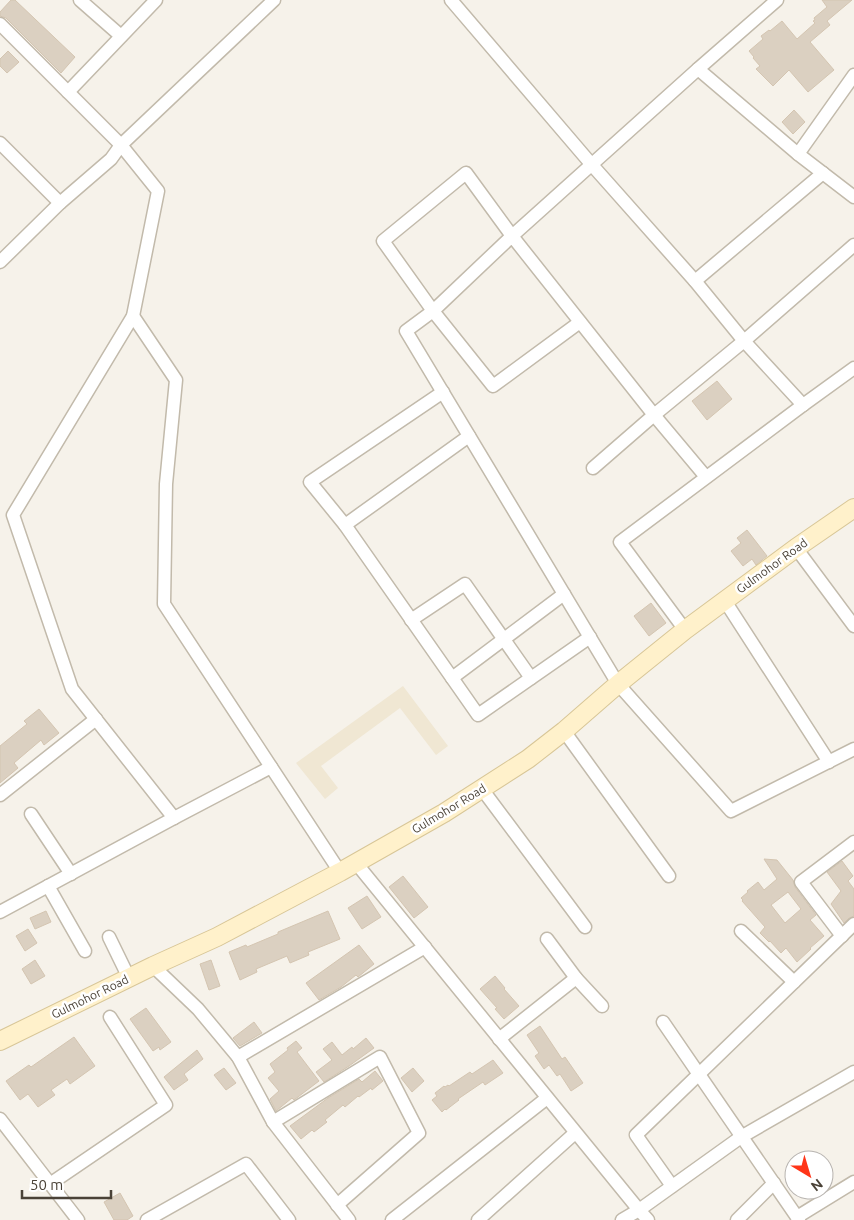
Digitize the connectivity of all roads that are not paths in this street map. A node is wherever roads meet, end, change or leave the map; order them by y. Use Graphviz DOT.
graph roads {
  1 [pos="80,0"];
  2 [pos="156,0"];
  3 [pos="274,0"];
  4 [pos="450,0"];
  5 [pos="777,0"];
  6 [pos="0,24"];
  7 [pos="121,36"];
  8 [pos="698,69"];
  9 [pos="854,75"];
  10 [pos="68,92"];
  11 [pos="0,144"];
  12 [pos="121,145"];
  13 [pos="798,154"];
  14 [pos="592,166"];
  15 [pos="824,174"];
  16 [pos="854,197"];
  17 [pos="60,203"];
  18 [pos="512,236"];
  19 [pos="854,245"];
  20 [pos="0,262"];
  21 [pos="695,281"];
  22 [pos="433,311"];
  23 [pos="133,316"];
  24 [pos="580,322"];
  25 [pos="744,342"];
  26 [pos="854,368"];
  27 [pos="442,392"];
  28 [pos="803,405"];
  29 [pos="654,415"];
  30 [pos="469,436"];
  31 [pos="593,468"];
  32 [pos="706,477"];
  33 [pos="854,508"];
  34 [pos="345,525"];
  35 [pos="796,548"];
  36 [pos="564,594"];
  37 [pos="725,601"];
  38 [pos="411,620"];
  39 [pos="854,626"];
  40 [pos="685,630"];
  41 [pos="590,637"];
  42 [pos="504,639"];
  43 [pos="452,678"];
  44 [pos="531,678"];
  45 [pos="618,684"];
  46 [pos="96,719"];
  47 [pos="564,731"];
  48 [pos="854,749"];
  49 [pos="829,762"];
  50 [pos="271,767"];
  51 [pos="482,790"];
  52 [pos="0,795"];
  53 [pos="31,814"];
  54 [pos="174,818"];
  55 [pos="854,842"];
  56 [pos="356,863"];
  57 [pos="340,872"];
  58 [pos="71,874"];
  59 [pos="669,876"];
  60 [pos="48,886"];
  61 [pos="0,912"];
  62 [pos="854,924"];
  63 [pos="585,927"];
  64 [pos="741,931"];
  65 [pos="842,936"];
  66 [pos="110,937"];
  67 [pos="547,939"];
  68 [pos="425,947"];
  69 [pos="85,951"];
  70 [pos="153,966"];
  71 [pos="129,978"];
  72 [pos="576,978"];
  73 [pos="794,982"];
  74 [pos="602,1006"];
  75 [pos="110,1017"];
  76 [pos="663,1022"];
  77 [pos="499,1039"];
  78 [pos="0,1041"];
  79 [pos="238,1058"];
  80 [pos="854,1072"];
  81 [pos="699,1075"];
  82 [pos="547,1098"];
  83 [pos="0,1119"];
  84 [pos="273,1122"];
  85 [pos="575,1133"];
  86 [pos="741,1137"];
  87 [pos="854,1182"];
  88 [pos="774,1183"];
  89 [pos="50,1184"];
  90 [pos="672,1186"];
  91 [pos="337,1205"];
  92 [pos="638,1210"];
  93 [pos="798,1218"];
  94 [pos="78,1220"];
  95 [pos="147,1220"];
  96 [pos="289,1220"];
  97 [pos="349,1220"];
  98 [pos="392,1220"];
  99 [pos="478,1220"];
  100 [pos="622,1220"];
  101 [pos="648,1220"];
  102 [pos="736,1220"];
  1 -- 7 [label="street"];
  2 -- 7 [label="street"];
  3 -- 12 [label="street"];
  4 -- 14 [label="street"];
  5 -- 8 [label="street"];
  6 -- 10 [label="street"];
  7 -- 10 [label="street"];
  8 -- 13 [label="street"];
  8 -- 14 [label="street"];
  9 -- 13 [label="street"];
  10 -- 12 [label="street"];
  11 -- 17 [label="street"];
  12 -- 17 [label="street"];
  12 -- 23 [label="street"];
  13 -- 15 [label="street"];
  14 -- 18 [label="street"];
  14 -- 21 [label="street"];
  15 -- 16 [label="street"];
  15 -- 21 [label="street"];
  17 -- 20 [label="street"];
  18 -- 22 [label="street"];
  18 -- 22 [label="street"];
  18 -- 24 [label="street"];
  19 -- 25 [label="street"];
  21 -- 25 [label="street"];
  22 -- 24 [label="street"];
  22 -- 27 [label="street"];
  23 -- 46 [label="street"];
  23 -- 50 [label="street"];
  24 -- 29 [label="street"];
  25 -- 28 [label="street"];
  25 -- 29 [label="street"];
  26 -- 28 [label="street"];
  27 -- 30 [label="street"];
  27 -- 34 [label="street"];
  28 -- 32 [label="street"];
  29 -- 31 [label="street"];
  29 -- 32 [label="street"];
  30 -- 34 [label="street"];
  30 -- 36 [label="street"];
  32 -- 40 [label="street"];
  33 -- 35 [label="street, Gulmohor Road"];
  34 -- 38 [label="street"];
  35 -- 37 [label="street, Gulmohor Road"];
  35 -- 39 [label="street"];
  36 -- 41 [label="street"];
  36 -- 42 [label="street"];
  37 -- 40 [label="street, Gulmohor Road"];
  37 -- 49 [label="street"];
  38 -- 42 [label="street"];
  38 -- 43 [label="street"];
  40 -- 45 [label="street, Gulmohor Road"];
  41 -- 44 [label="street"];
  41 -- 45 [label="street"];
  42 -- 43 [label="street"];
  42 -- 44 [label="street"];
  43 -- 44 [label="street"];
  45 -- 47 [label="street, Gulmohor Road"];
  45 -- 49 [label="street"];
  46 -- 52 [label="street"];
  46 -- 54 [label="street"];
  47 -- 51 [label="street, Gulmohor Road"];
  47 -- 59 [label="street"];
  48 -- 49 [label="street"];
  50 -- 54 [label="street"];
  50 -- 57 [label="street"];
  51 -- 56 [label="street, Gulmohor Road"];
  51 -- 63 [label="street"];
  53 -- 58 [label="street"];
  54 -- 58 [label="street"];
  55 -- 65 [label="street"];
  56 -- 57 [label="street, Gulmohor Road"];
  56 -- 68 [label="street"];
  57 -- 70 [label="street, Gulmohor Road"];
  58 -- 60 [label="street"];
  60 -- 61 [label="street"];
  60 -- 69 [label="street"];
  62 -- 65 [label="street"];
  64 -- 73 [label="street"];
  65 -- 73 [label="street"];
  66 -- 71 [label="street"];
  67 -- 72 [label="street"];
  68 -- 77 [label="street"];
  68 -- 79 [label="street"];
  70 -- 71 [label="street, Gulmohor Road"];
  70 -- 79 [label="street"];
  71 -- 78 [label="street, Gulmohor Road"];
  72 -- 74 [label="street"];
  72 -- 77 [label="street"];
  73 -- 81 [label="street"];
  75 -- 89 [label="street"];
  76 -- 81 [label="street"];
  77 -- 82 [label="street"];
  79 -- 84 [label="street"];
  80 -- 86 [label="street"];
  81 -- 86 [label="street"];
  81 -- 90 [label="street"];
  82 -- 85 [label="street"];
  82 -- 98 [label="street"];
  83 -- 89 [label="street"];
  84 -- 91 [label="street"];
  84 -- 91 [label="street"];
  85 -- 92 [label="street"];
  85 -- 99 [label="street"];
  86 -- 88 [label="street"];
  86 -- 90 [label="street"];
  87 -- 93 [label="street"];
  88 -- 93 [label="street"];
  88 -- 102 [label="street"];
  89 -- 94 [label="street"];
  90 -- 92 [label="street"];
  91 -- 97 [label="street"];
  92 -- 100 [label="street"];
  92 -- 101 [label="street"];
  95 -- 96 [label="street"];
}
